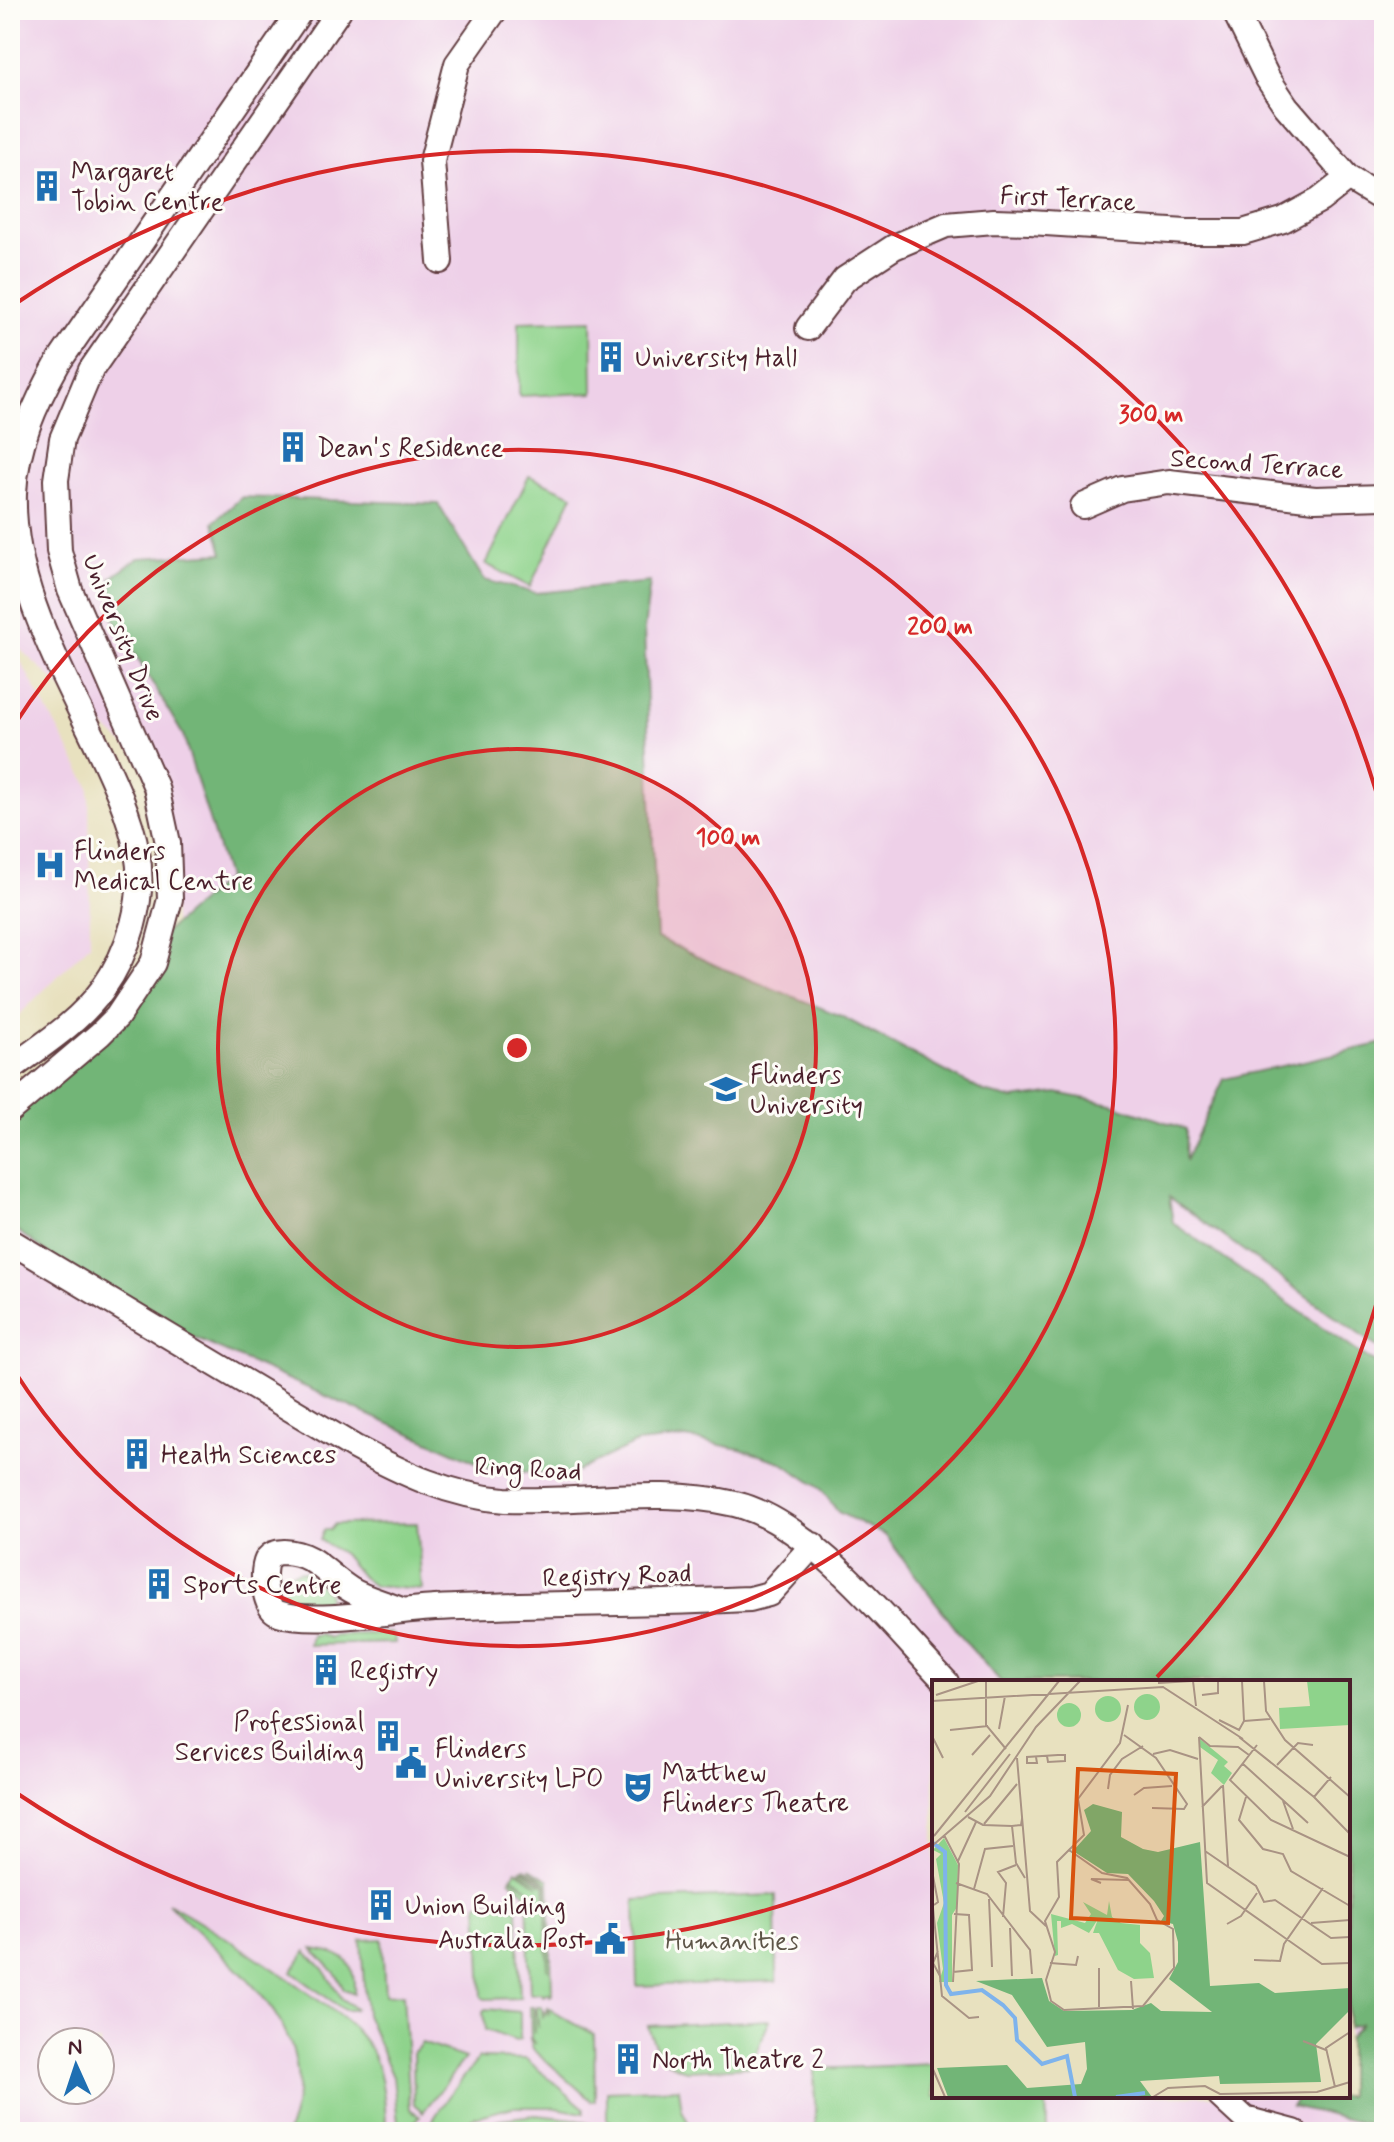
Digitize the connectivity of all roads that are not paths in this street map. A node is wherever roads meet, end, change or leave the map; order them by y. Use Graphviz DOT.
graph roads {
  1 [pos="301,10"];
  2 [pos="339,10"];
  3 [pos="495,10"];
  4 [pos="1234,10"];
  5 [pos="1348,178"];
  6 [pos="1384,200"];
  7 [pos="440,261"];
  8 [pos="808,328"];
  9 [pos="1384,497"];
  10 [pos="1083,506"];
  11 [pos="10,1069"];
  12 [pos="10,1110"];
  13 [pos="10,1241"];
  14 [pos="813,1545"];
  15 [pos="401,1610"];
  16 [pos="944,1680"];
  17 [pos="1222,2098"];
  18 [pos="1294,2132"];
  1 -- 11 [label="street"];
  2 -- 12 [label="street, University Drive"];
  3 -- 7 [label="street"];
  4 -- 5 [label="street"];
  5 -- 6 [label="street"];
  5 -- 8 [label="street, First Terrace"];
  9 -- 10 [label="street, Second Terrace"];
  13 -- 14 [label="street, Ring Road"];
  14 -- 15 [label="street, Registry Road"];
  14 -- 16 [label="street, Ring Road"];
  15 -- 15 [label="street, Registry Road"];
  17 -- 18 [label="street"];
}
